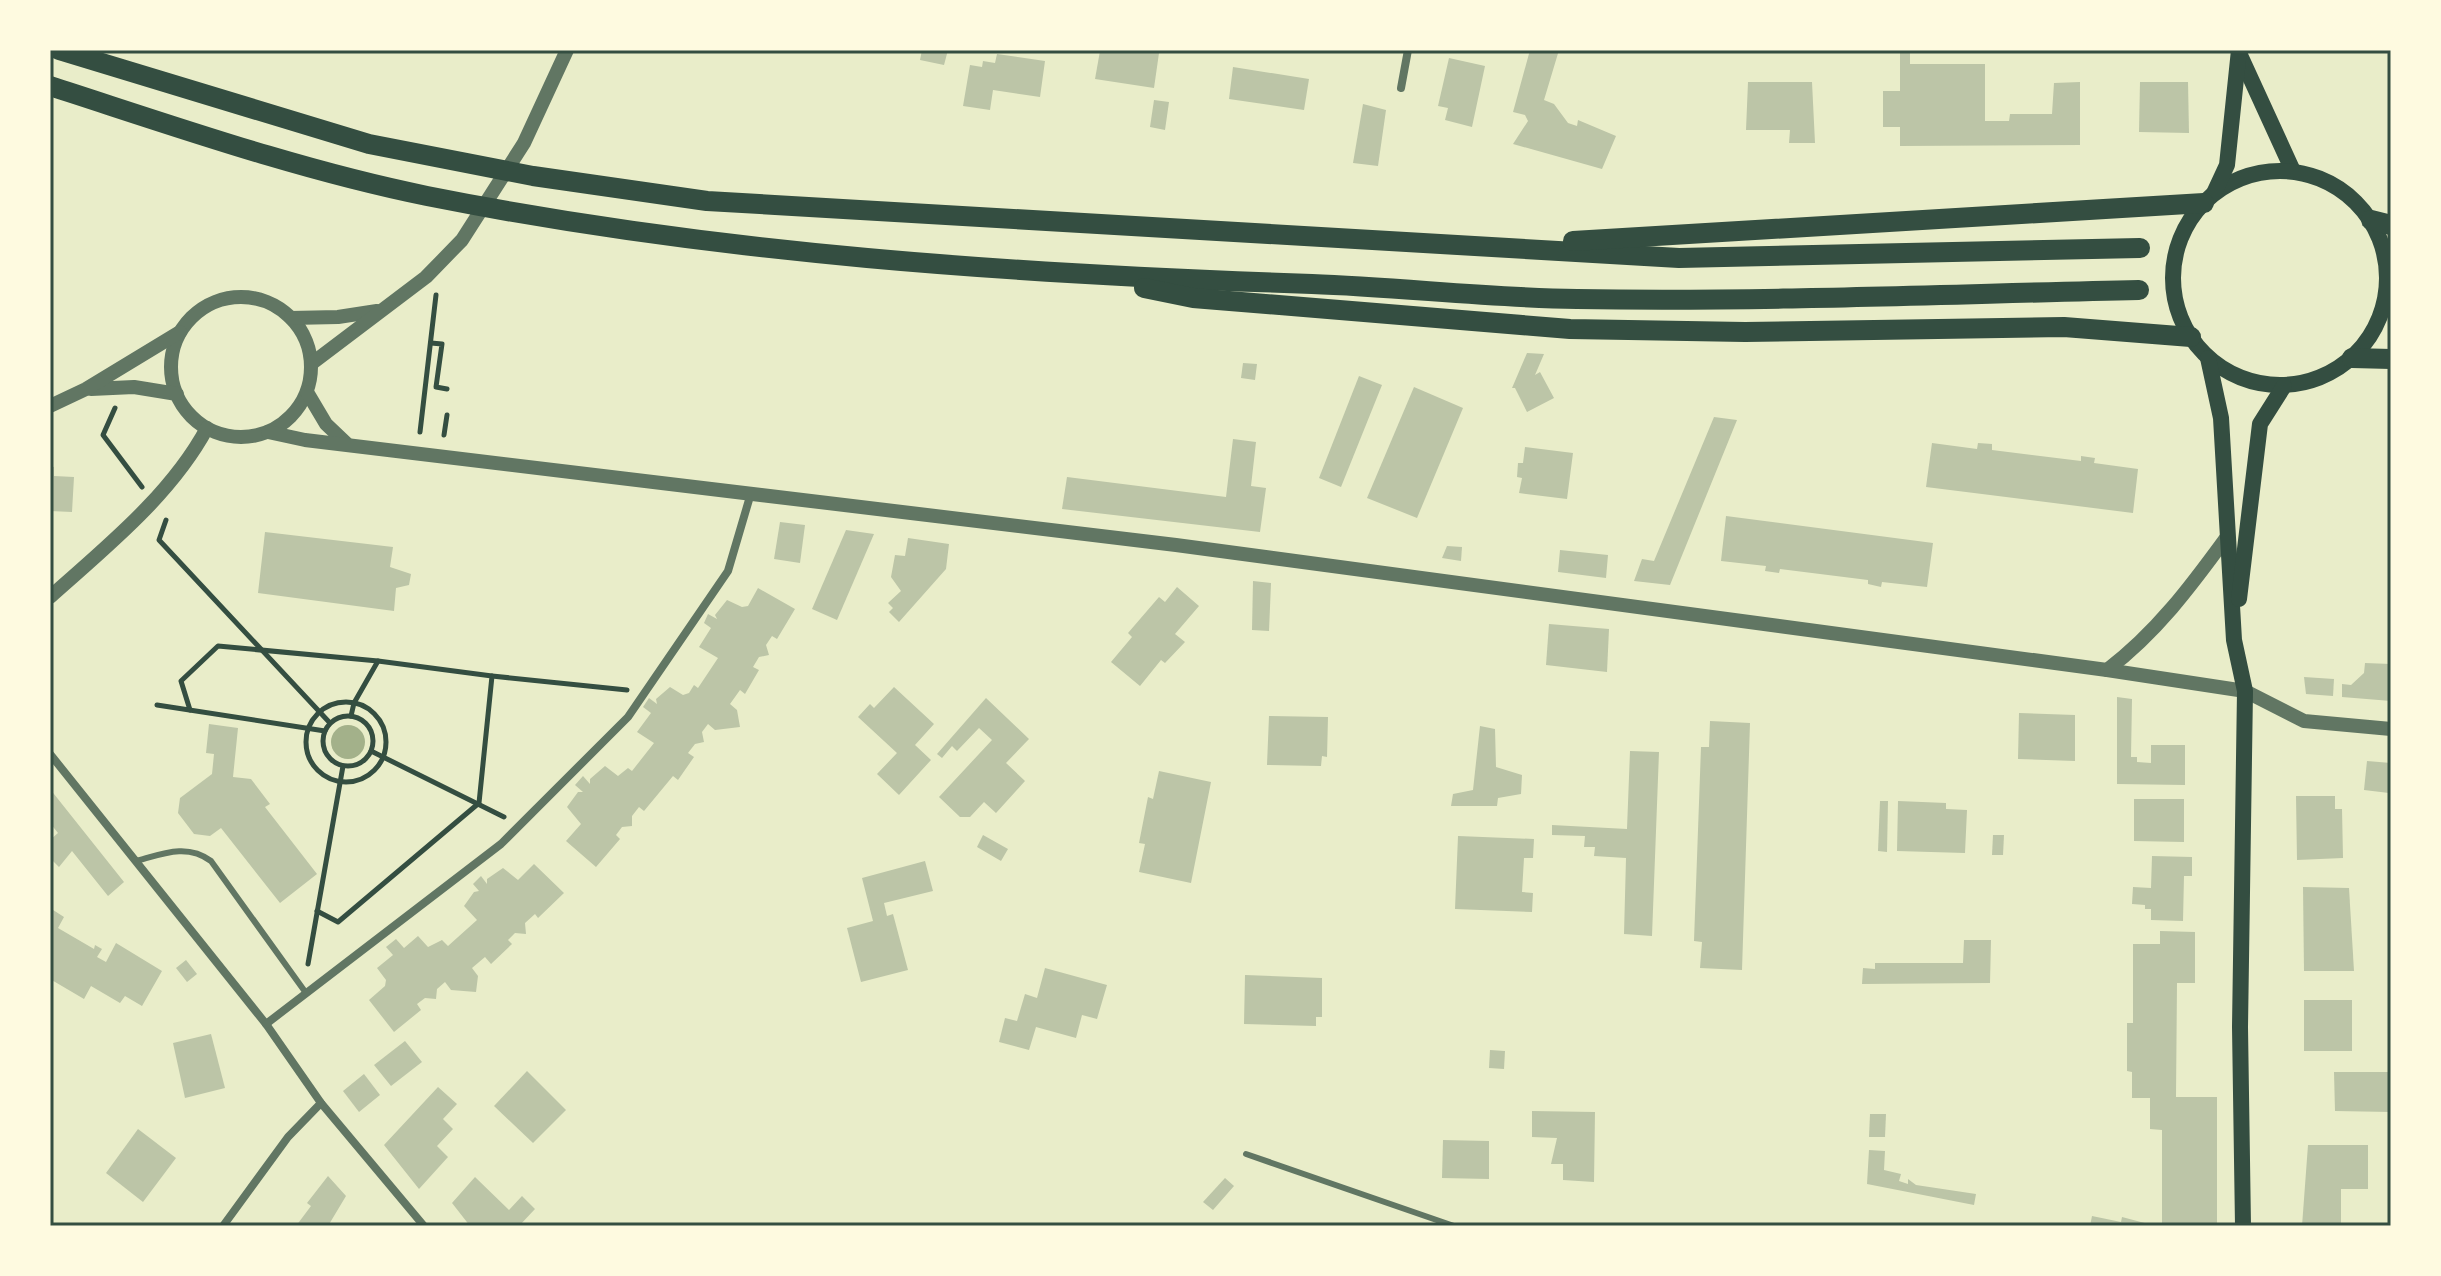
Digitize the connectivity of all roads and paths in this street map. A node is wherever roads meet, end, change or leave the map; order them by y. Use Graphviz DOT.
graph roads {
  1 [pos="59,50"];
  2 [pos="567,50"];
  3 [pos="1407,50"];
  4 [pos="2239,51"];
  5 [pos="50,86"];
  6 [pos="1401,88"];
  7 [pos="2293,171"];
  8 [pos="2209,198"];
  9 [pos="2371,220"];
  10 [pos="2391,225"];
  11 [pos="1487,247"];
  12 [pos="2140,248"];
  13 [pos="440,264"];
  14 [pos="1077,276"];
  15 [pos="2139,290"];
  16 [pos="378,310"];
  17 [pos="291,318"];
  18 [pos="181,332"];
  19 [pos="2191,337"];
  20 [pos="431,343"];
  21 [pos="2208,358"];
  22 [pos="2352,358"];
  23 [pos="2391,359"];
  24 [pos="311,364"];
  25 [pos="124,386"];
  26 [pos="2284,386"];
  27 [pos="86,389"];
  28 [pos="447,389"];
  29 [pos="307,392"];
  30 [pos="177,394"];
  31 [pos="50,406"];
  32 [pos="207,428"];
  33 [pos="268,432"];
  34 [pos="350,445"];
  35 [pos="417,453"];
  36 [pos="751,493"];
  37 [pos="151,500"];
  38 [pos="2226,538"];
  39 [pos="50,597"];
  40 [pos="2234,640"];
  41 [pos="259,648"];
  42 [pos="378,661"];
  43 [pos="2107,670"];
  44 [pos="492,676"];
  45 [pos="2245,691"];
  46 [pos="645,692"];
  47 [pos="354,703"];
  48 [pos="157,705"];
  49 [pos="190,710"];
  50 [pos="319,712"];
  51 [pos="351,716"];
  52 [pos="330,723"];
  53 [pos="309,726"];
  54 [pos="2391,729"];
  55 [pos="325,731"];
  56 [pos="371,751"];
  57 [pos="50,754"];
  58 [pos="383,756"];
  59 [pos="343,766"];
  60 [pos="340,781"];
  61 [pos="479,803"];
  62 [pos="519,825"];
  63 [pos="136,861"];
  64 [pos="317,911"];
  65 [pos="306,993"];
  66 [pos="266,1024"];
  67 [pos="321,1103"];
  68 [pos="1246,1154"];
  69 [pos="223,1226"];
  70 [pos="424,1226"];
  71 [pos="1454,1226"];
  72 [pos="2243,1226"];
  1 -- 11 [label="main road"];
  2 -- 13 [label="street"];
  3 -- 6 [label="street"];
  4 -- 7 [label="main road"];
  4 -- 8 [label="main road"];
  5 -- 14 [label="main road"];
  7 -- 8 [label="main road"];
  7 -- 9 [label="main road"];
  8 -- 11 [label="main road"];
  8 -- 19 [label="main road"];
  9 -- 10 [label="main road"];
  9 -- 22 [label="main road"];
  11 -- 12 [label="main road"];
  13 -- 16 [label="street"];
  13 -- 20 [label="path"];
  14 -- 15 [label="main road"];
  14 -- 19 [label="main road"];
  16 -- 17 [label="street"];
  16 -- 24 [label="street"];
  17 -- 18 [label="street"];
  17 -- 24 [label="street"];
  18 -- 27 [label="street"];
  18 -- 30 [label="street"];
  19 -- 21 [label="main road"];
  20 -- 28 [label="path"];
  20 -- 35 [label="path"];
  21 -- 26 [label="main road"];
  21 -- 38 [label="main road"];
  22 -- 23 [label="main road"];
  22 -- 26 [label="main road"];
  24 -- 29 [label="street"];
  25 -- 27 [label="street"];
  25 -- 30 [label="street"];
  25 -- 37 [label="path"];
  26 -- 40 [label="main road"];
  27 -- 31 [label="street"];
  29 -- 33 [label="street"];
  29 -- 34 [label="street"];
  30 -- 32 [label="street"];
  32 -- 33 [label="street"];
  32 -- 37 [label="street"];
  33 -- 34 [label="street"];
  34 -- 35 [label="street"];
  35 -- 36 [label="street"];
  36 -- 43 [label="street"];
  36 -- 46 [label="street"];
  37 -- 39 [label="street"];
  37 -- 41 [label="path"];
  38 -- 40 [label="main road"];
  38 -- 43 [label="street"];
  40 -- 45 [label="main road"];
  41 -- 42 [label="path"];
  41 -- 49 [label="path"];
  41 -- 50 [label="path"];
  42 -- 44 [label="path"];
  42 -- 47 [label="path"];
  43 -- 45 [label="street"];
  44 -- 46 [label="path"];
  44 -- 61 [label="path"];
  45 -- 54 [label="street"];
  45 -- 72 [label="main road"];
  46 -- 62 [label="street"];
  47 -- 50 [label="path"];
  47 -- 51 [label="path"];
  47 -- 58 [label="path"];
  48 -- 49 [label="path"];
  49 -- 53 [label="path"];
  50 -- 52 [label="path"];
  50 -- 53 [label="path"];
  51 -- 52 [label="path"];
  51 -- 56 [label="path"];
  52 -- 55 [label="path"];
  53 -- 55 [label="path"];
  53 -- 60 [label="path"];
  55 -- 59 [label="path"];
  56 -- 58 [label="path"];
  56 -- 59 [label="path"];
  57 -- 63 [label="street"];
  58 -- 60 [label="path"];
  58 -- 61 [label="path"];
  59 -- 60 [label="path"];
  60 -- 64 [label="path"];
  61 -- 62 [label="path"];
  61 -- 64 [label="path"];
  62 -- 65 [label="street"];
  63 -- 65 [label="lane"];
  63 -- 66 [label="street"];
  64 -- 65 [label="path"];
  65 -- 66 [label="street"];
  66 -- 67 [label="street"];
  67 -- 69 [label="street"];
  67 -- 70 [label="street"];
  68 -- 71 [label="lane"];
}
